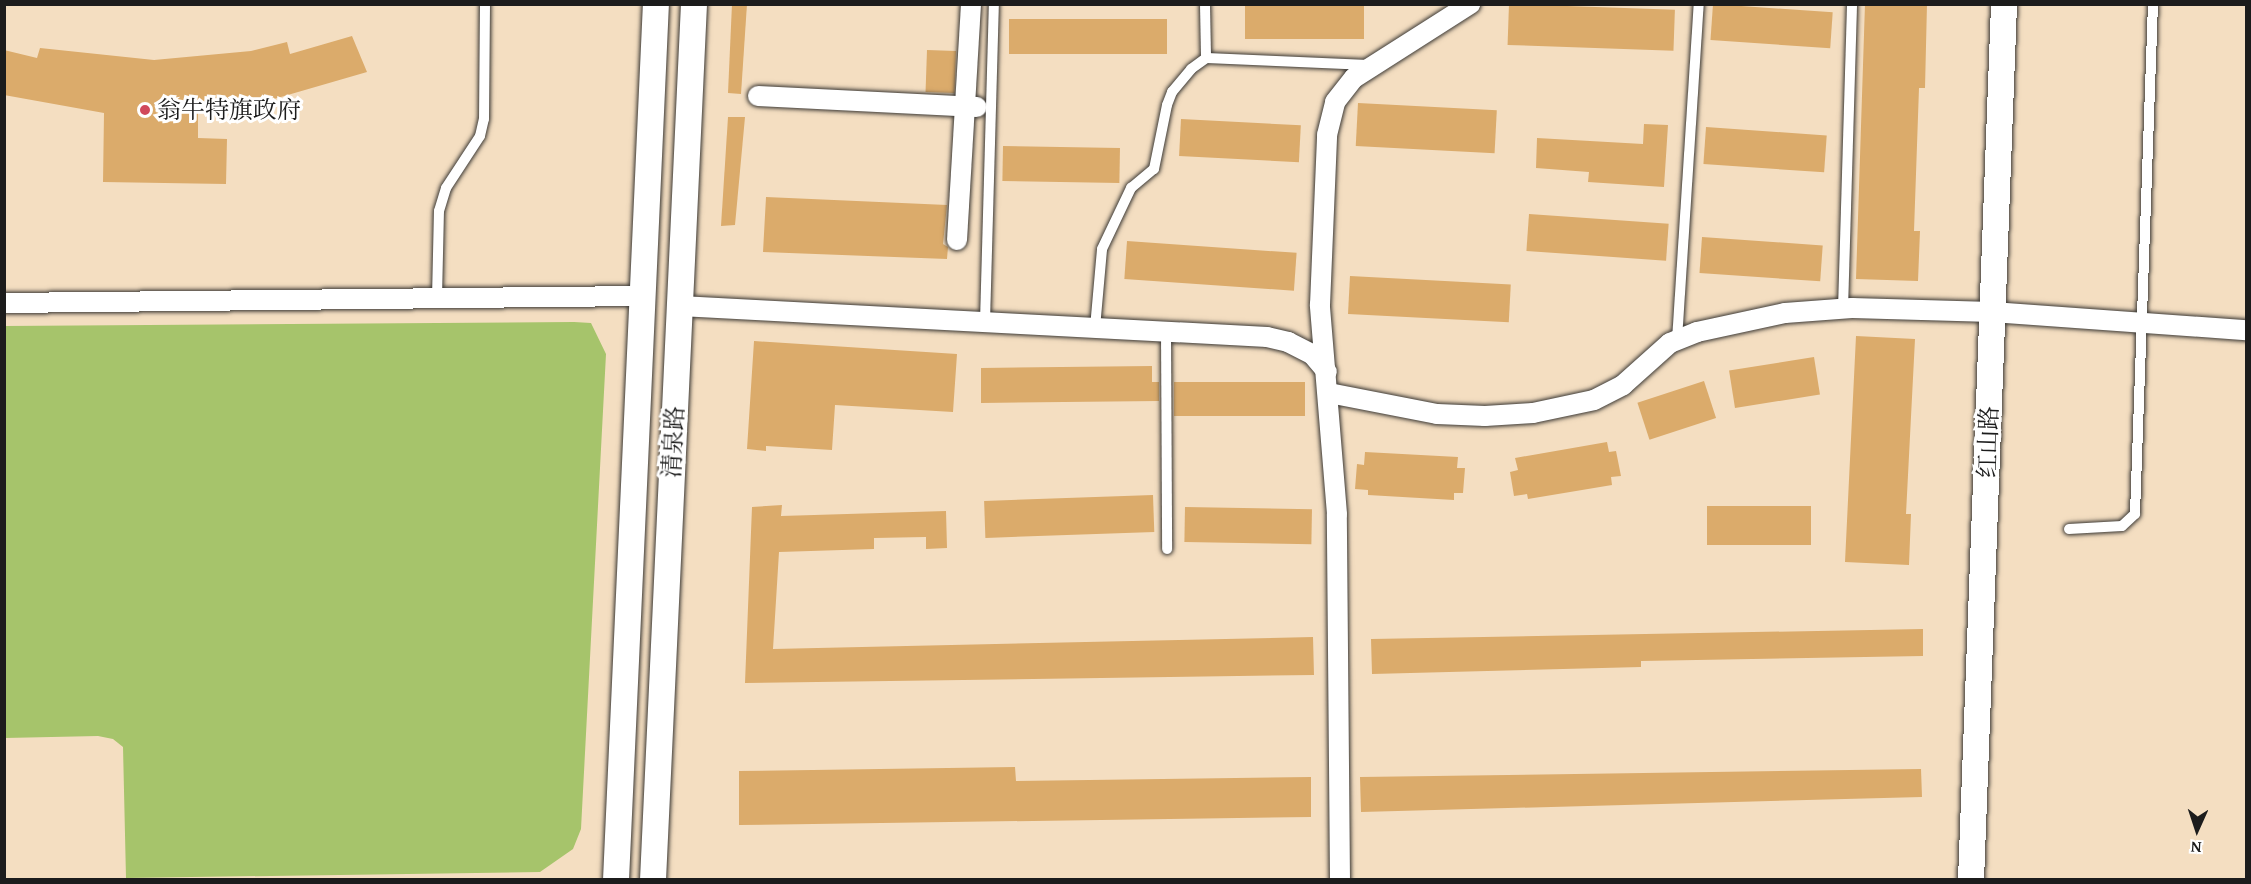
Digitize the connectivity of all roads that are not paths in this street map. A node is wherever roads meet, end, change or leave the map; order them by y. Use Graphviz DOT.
graph roads {
  1 [pos="485,4"];
  2 [pos="656,4"];
  3 [pos="694,4"];
  4 [pos="971,4"];
  5 [pos="994,4"];
  6 [pos="1205,4"];
  7 [pos="1470,4"];
  8 [pos="1699,4"];
  9 [pos="1852,4"];
  10 [pos="2004,4"];
  11 [pos="2152,4"];
  12 [pos="1206,58"];
  13 [pos="1372,65"];
  14 [pos="758,96"];
  15 [pos="971,107"];
  16 [pos="957,240"];
  17 [pos="643,296"];
  18 [pos="437,298"];
  19 [pos="4,303"];
  20 [pos="680,306"];
  21 [pos="1843,309"];
  22 [pos="1992,312"];
  23 [pos="985,322"];
  24 [pos="2141,323"];
  25 [pos="1095,328"];
  26 [pos="2247,330"];
  27 [pos="1166,332"];
  28 [pos="1677,340"];
  29 [pos="1327,372"];
  30 [pos="1329,393"];
  31 [pos="2069,529"];
  32 [pos="1167,549"];
  33 [pos="616,879"];
  34 [pos="653,879"];
  35 [pos="1340,879"];
  36 [pos="1971,879"];
  1 -- 18 [label="lane"];
  2 -- 17 [label="street, 清泉路"];
  3 -- 20 [label="street, 清泉路"];
  4 -- 15 [label="street"];
  5 -- 23 [label="lane"];
  6 -- 12 [label="lane"];
  7 -- 13 [label="street"];
  8 -- 28 [label="lane"];
  9 -- 21 [label="lane"];
  10 -- 22 [label="street, 红山路"];
  11 -- 24 [label="lane"];
  12 -- 13 [label="lane"];
  12 -- 25 [label="lane"];
  13 -- 29 [label="street"];
  14 -- 15 [label="street"];
  15 -- 16 [label="street"];
  17 -- 18 [label="street"];
  17 -- 33 [label="street, 清泉路"];
  18 -- 19 [label="street"];
  20 -- 23 [label="street"];
  20 -- 34 [label="street, 清泉路"];
  21 -- 22 [label="street"];
  21 -- 28 [label="street"];
  22 -- 24 [label="street"];
  22 -- 36 [label="street, 红山路"];
  23 -- 25 [label="street"];
  24 -- 26 [label="street"];
  24 -- 31 [label="lane"];
  25 -- 27 [label="street"];
  27 -- 29 [label="street"];
  27 -- 32 [label="lane"];
  28 -- 30 [label="street"];
  29 -- 30 [label="street"];
  30 -- 35 [label="street"];
}
